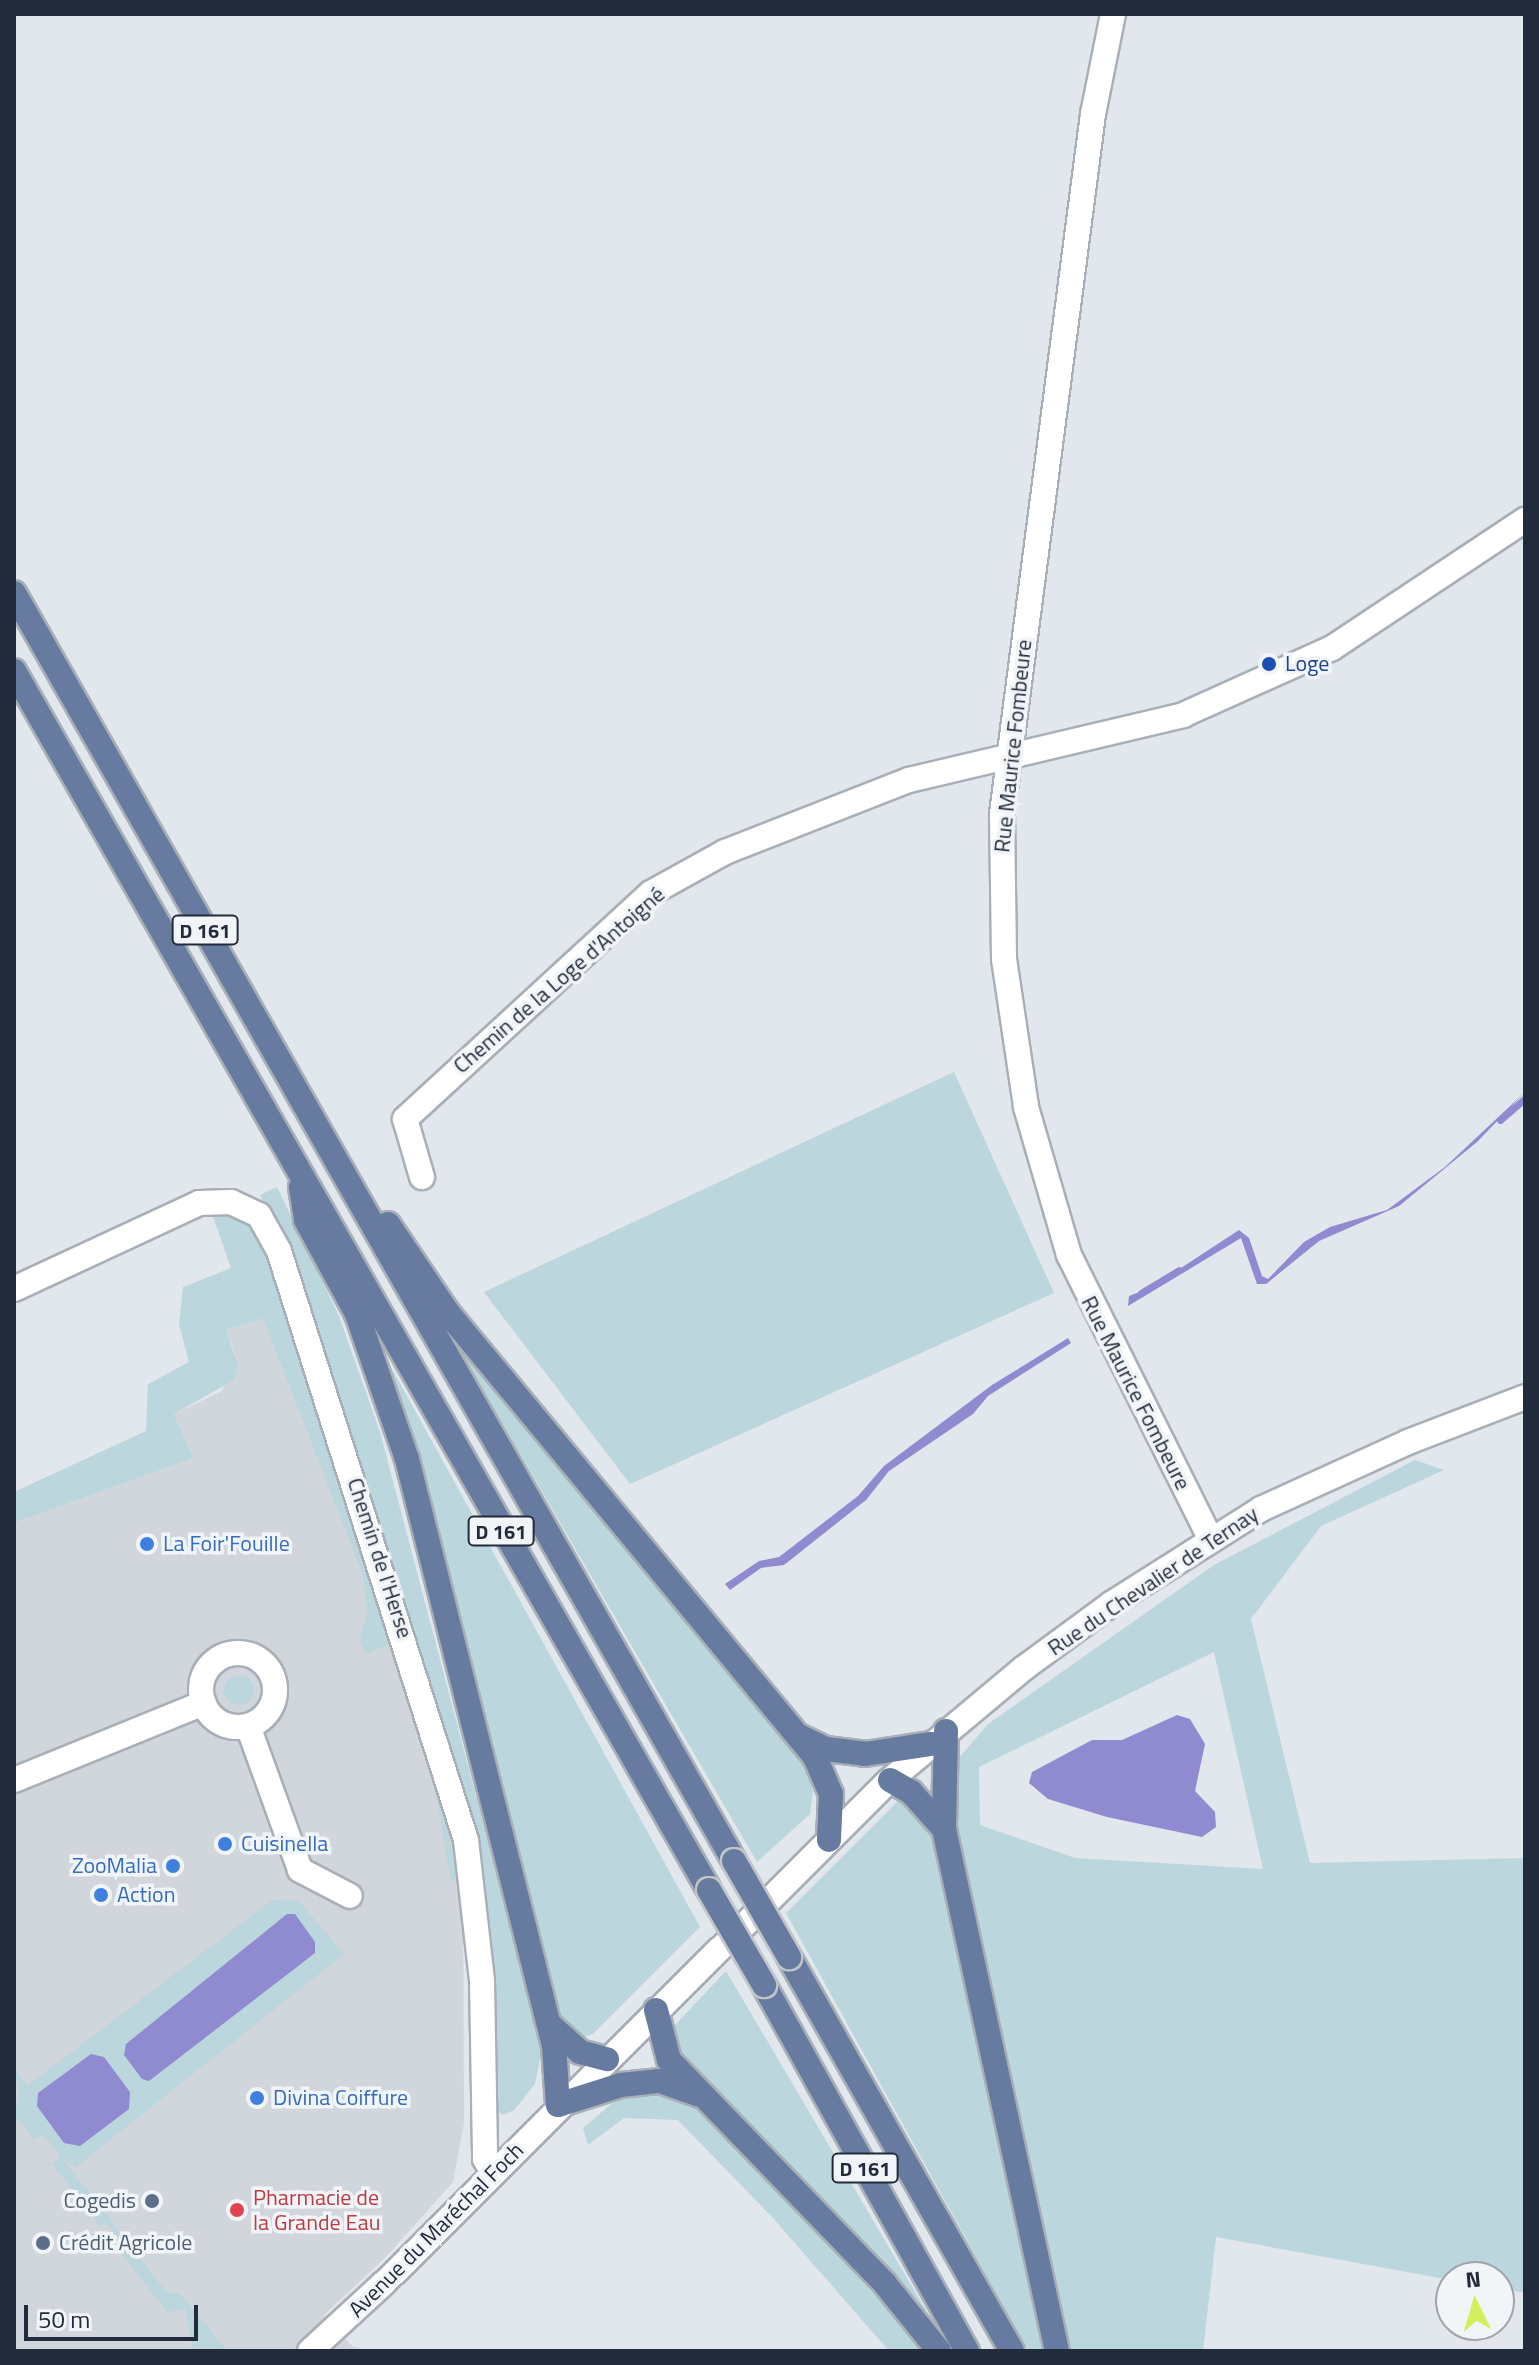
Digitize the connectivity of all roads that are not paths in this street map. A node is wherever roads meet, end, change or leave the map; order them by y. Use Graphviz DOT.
graph roads {
  1 [pos="1113,14"];
  2 [pos="1525,520"];
  3 [pos="14,593"];
  4 [pos="14,671"];
  5 [pos="1009,755"];
  6 [pos="336,1160"];
  7 [pos="298,1169"];
  8 [pos="422,1177"];
  9 [pos="14,1289"];
  10 [pos="1525,1397"];
  11 [pos="1210,1538"];
  12 [pos="204,1703"];
  13 [pos="248,1726"];
  14 [pos="796,1734"];
  15 [pos="939,1738"];
  16 [pos="14,1780"];
  17 [pos="890,1780"];
  18 [pos="944,1829"];
  19 [pos="829,1840"];
  20 [pos="350,1896"];
  21 [pos="656,2010"];
  22 [pos="548,2023"];
  23 [pos="607,2059"];
  24 [pos="699,2095"];
  25 [pos="558,2105"];
  26 [pos="493,2173"];
  27 [pos="310,2351"];
  28 [pos="939,2351"];
  29 [pos="967,2351"];
  30 [pos="1012,2351"];
  31 [pos="1057,2351"];
  1 -- 5 [label="street, Rue Maurice Fombeure"];
  2 -- 5 [label="street, Chemin de la Loge d'Antoigné"];
  3 -- 6 [label="main road, D 161"];
  4 -- 7 [label="main road, D 161"];
  5 -- 8 [label="street, Chemin de la Loge d'Antoigné"];
  5 -- 11 [label="street, Rue Maurice Fombeure"];
  6 -- 14 [label="main road"];
  6 -- 30 [label="main road, D 161, bridge"];
  7 -- 22 [label="main road"];
  7 -- 29 [label="main road, D 161, bridge"];
  9 -- 26 [label="street, Chemin de l'Herse"];
  10 -- 11 [label="street, Rue du Chevalier de Ternay"];
  11 -- 15 [label="street, Rue du Chevalier de Ternay"];
  12 -- 13 [label="street"];
  12 -- 13 [label="street"];
  12 -- 16 [label="street"];
  13 -- 20 [label="street"];
  14 -- 15 [label="main road"];
  14 -- 19 [label="main road"];
  15 -- 17 [label="street, Rue du Chevalier de Ternay"];
  15 -- 18 [label="main road"];
  17 -- 18 [label="main road"];
  17 -- 19 [label="street, Rue du Chevalier de Ternay"];
  18 -- 31 [label="main road"];
  19 -- 21 [label="street, Rue du Chevalier de Ternay"];
  21 -- 23 [label="street, Avenue du Maréchal Foch"];
  21 -- 24 [label="main road"];
  22 -- 23 [label="main road"];
  22 -- 25 [label="main road"];
  23 -- 25 [label="street, Avenue du Maréchal Foch"];
  24 -- 25 [label="main road"];
  24 -- 28 [label="main road"];
  25 -- 26 [label="street, Avenue du Maréchal Foch"];
  26 -- 27 [label="street, Avenue du Maréchal Foch"];
}
